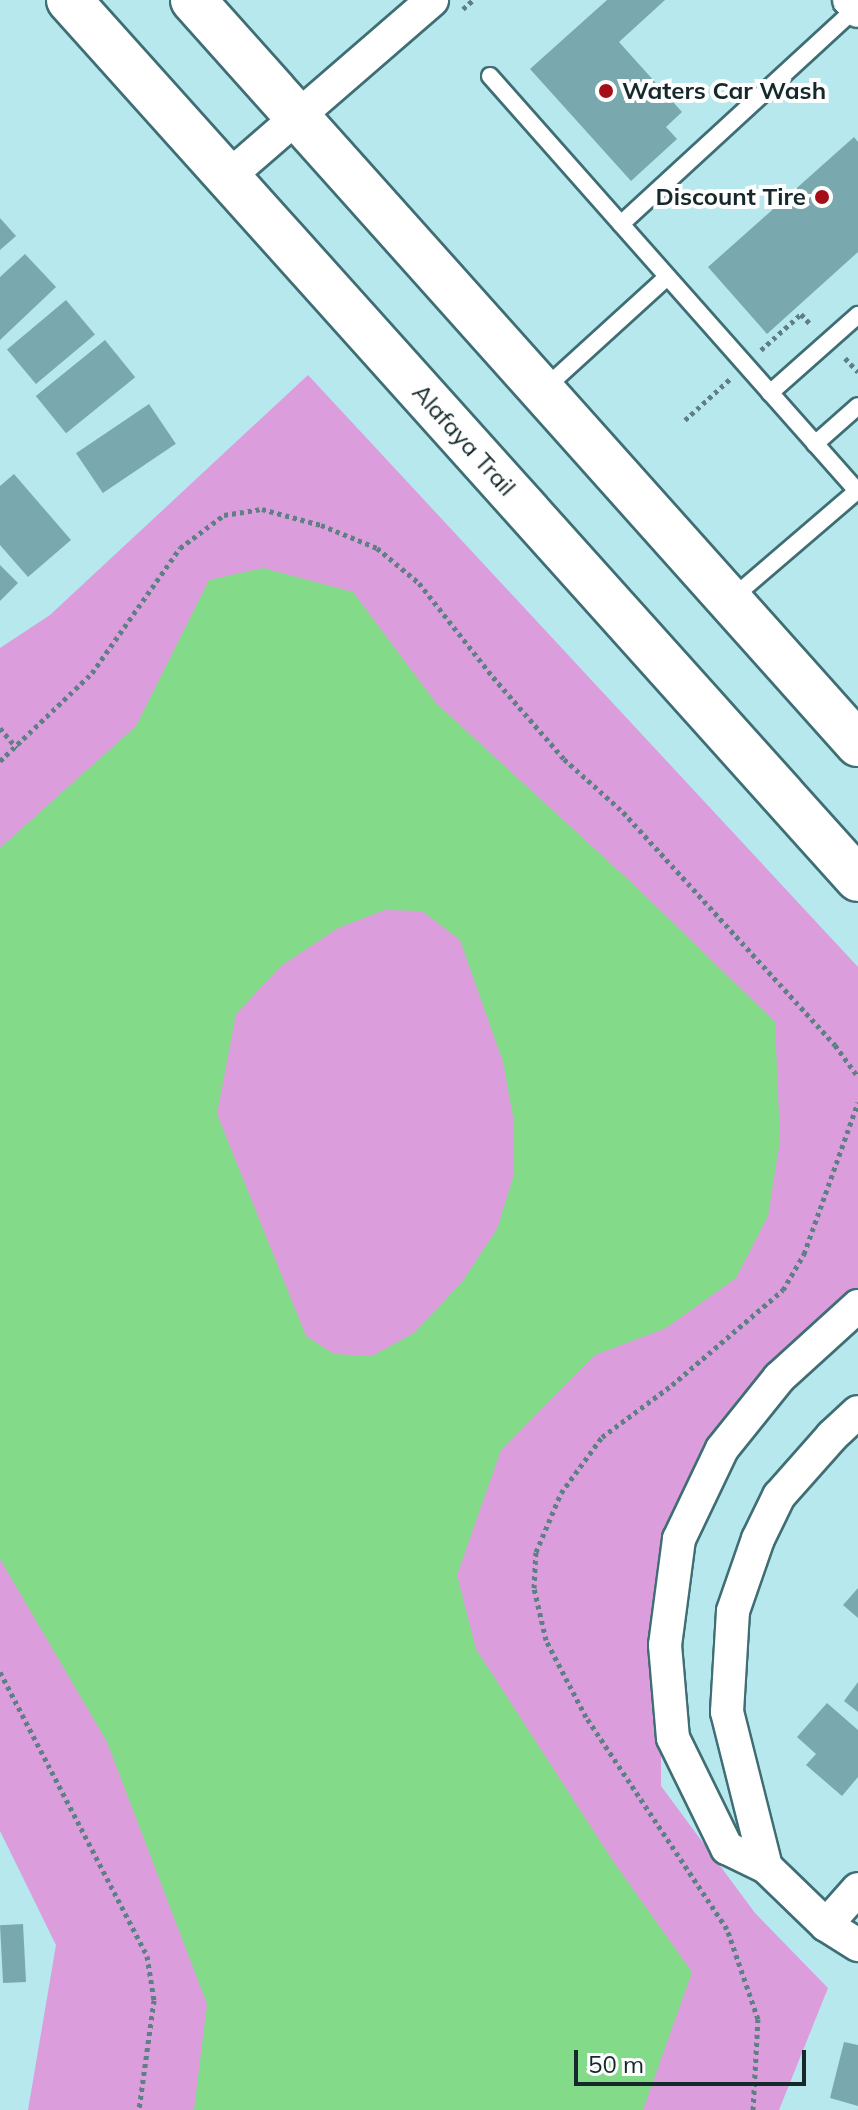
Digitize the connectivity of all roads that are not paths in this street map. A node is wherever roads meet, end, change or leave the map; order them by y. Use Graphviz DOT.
graph roads {
  1 [pos="69,0"];
  2 [pos="193,0"];
  3 [pos="432,0"];
  4 [pos="854,6"];
  5 [pos="490,76"];
  6 [pos="299,117"];
  7 [pos="228,177"];
  8 [pos="621,224"];
  9 [pos="667,277"];
  10 [pos="858,315"];
  11 [pos="543,391"];
  12 [pos="770,393"];
  13 [pos="858,406"];
  14 [pos="815,444"];
  15 [pos="857,492"];
  16 [pos="730,600"];
  17 [pos="858,744"];
  18 [pos="858,879"];
  19 [pos="858,1306"];
  20 [pos="858,1412"];
  21 [pos="766,1867"];
  22 [pos="858,1889"];
  23 [pos="826,1925"];
  24 [pos="858,1945"];
  1 -- 7 [label="main road, Alafaya Trail"];
  2 -- 6 [label="main road"];
  3 -- 6 [label="street"];
  4 -- 8 [label="lane"];
  5 -- 8 [label="lane"];
  6 -- 7 [label="street"];
  6 -- 11 [label="main road"];
  7 -- 18 [label="main road, Alafaya Trail"];
  8 -- 9 [label="lane"];
  9 -- 11 [label="lane"];
  9 -- 12 [label="lane"];
  10 -- 12 [label="lane"];
  11 -- 16 [label="main road"];
  12 -- 14 [label="lane"];
  13 -- 14 [label="lane"];
  14 -- 15 [label="lane"];
  15 -- 16 [label="lane"];
  16 -- 17 [label="main road"];
  19 -- 21 [label="street"];
  20 -- 21 [label="street"];
  21 -- 23 [label="street"];
  22 -- 23 [label="street"];
  23 -- 24 [label="street"];
}
